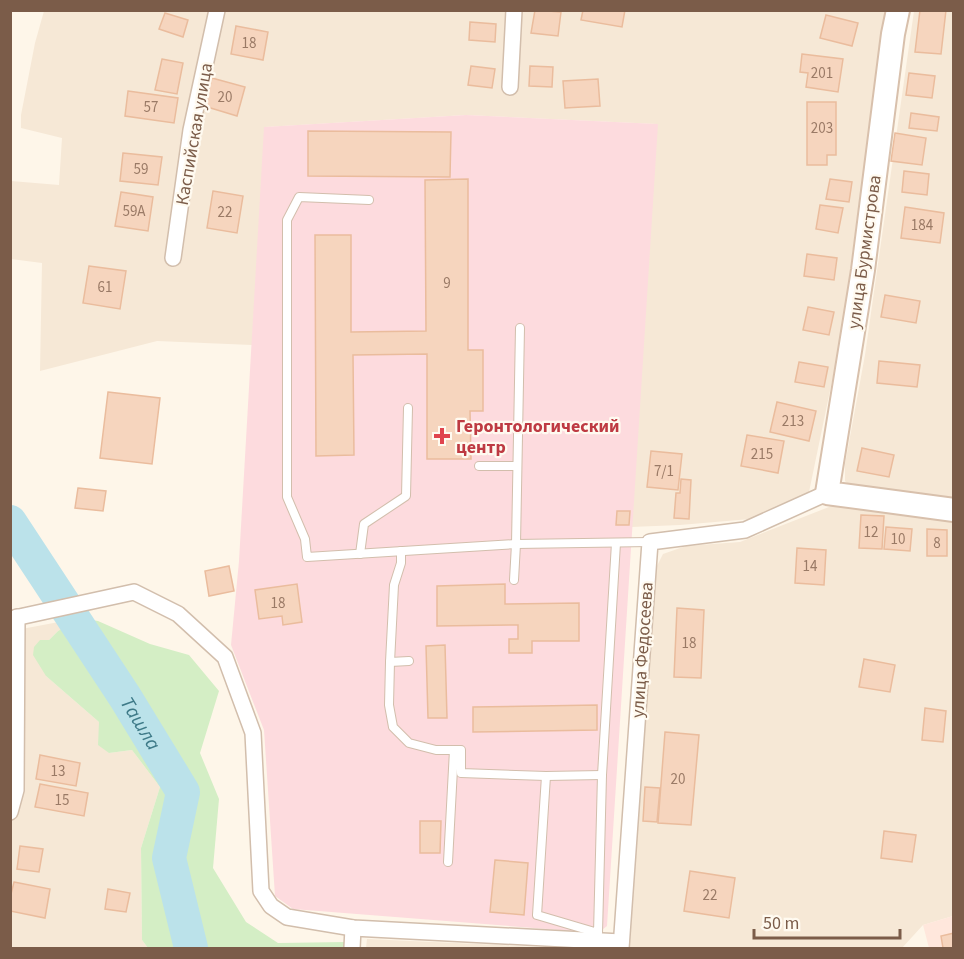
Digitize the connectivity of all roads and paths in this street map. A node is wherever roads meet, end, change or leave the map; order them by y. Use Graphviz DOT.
graph roads {
  1 [pos="217,10"];
  2 [pos="514,10"];
  3 [pos="898,10"];
  4 [pos="510,87"];
  5 [pos="369,200"];
  6 [pos="173,258"];
  7 [pos="520,328"];
  8 [pos="408,408"];
  9 [pos="479,466"];
  10 [pos="517,466"];
  11 [pos="827,493"];
  12 [pos="954,510"];
  13 [pos="650,542"];
  14 [pos="616,543"];
  15 [pos="516,544"];
  16 [pos="401,551"];
  17 [pos="360,554"];
  18 [pos="514,580"];
  19 [pos="14,618"];
  20 [pos="409,661"];
  21 [pos="390,662"];
  22 [pos="454,750"];
  23 [pos="602,775"];
  24 [pos="546,776"];
  25 [pos="10,812"];
  26 [pos="448,862"];
  27 [pos="353,928"];
  28 [pos="621,945"];
  29 [pos="352,948"];
  1 -- 6 [label="street, Каспийская улица"];
  2 -- 4 [label="street"];
  3 -- 11 [label="street, улица Бурмистрова"];
  5 -- 17 [label="lane"];
  7 -- 10 [label="lane"];
  8 -- 17 [label="lane"];
  9 -- 10 [label="lane"];
  10 -- 15 [label="lane"];
  11 -- 12 [label="street"];
  11 -- 13 [label="street"];
  13 -- 14 [label="lane"];
  13 -- 28 [label="street, улица Федосеева"];
  14 -- 15 [label="lane"];
  14 -- 23 [label="lane"];
  15 -- 16 [label="lane"];
  15 -- 18 [label="lane"];
  16 -- 17 [label="lane"];
  16 -- 21 [label="lane"];
  19 -- 25 [label="street"];
  19 -- 27 [label="street, улица Федосеева"];
  20 -- 21 [label="lane"];
  21 -- 22 [label="lane"];
  22 -- 24 [label="lane"];
  22 -- 26 [label="lane"];
  23 -- 24 [label="lane"];
  23 -- 24 [label="lane"];
  27 -- 28 [label="street, улица Федосеева"];
  27 -- 29 [label="street"];
}
